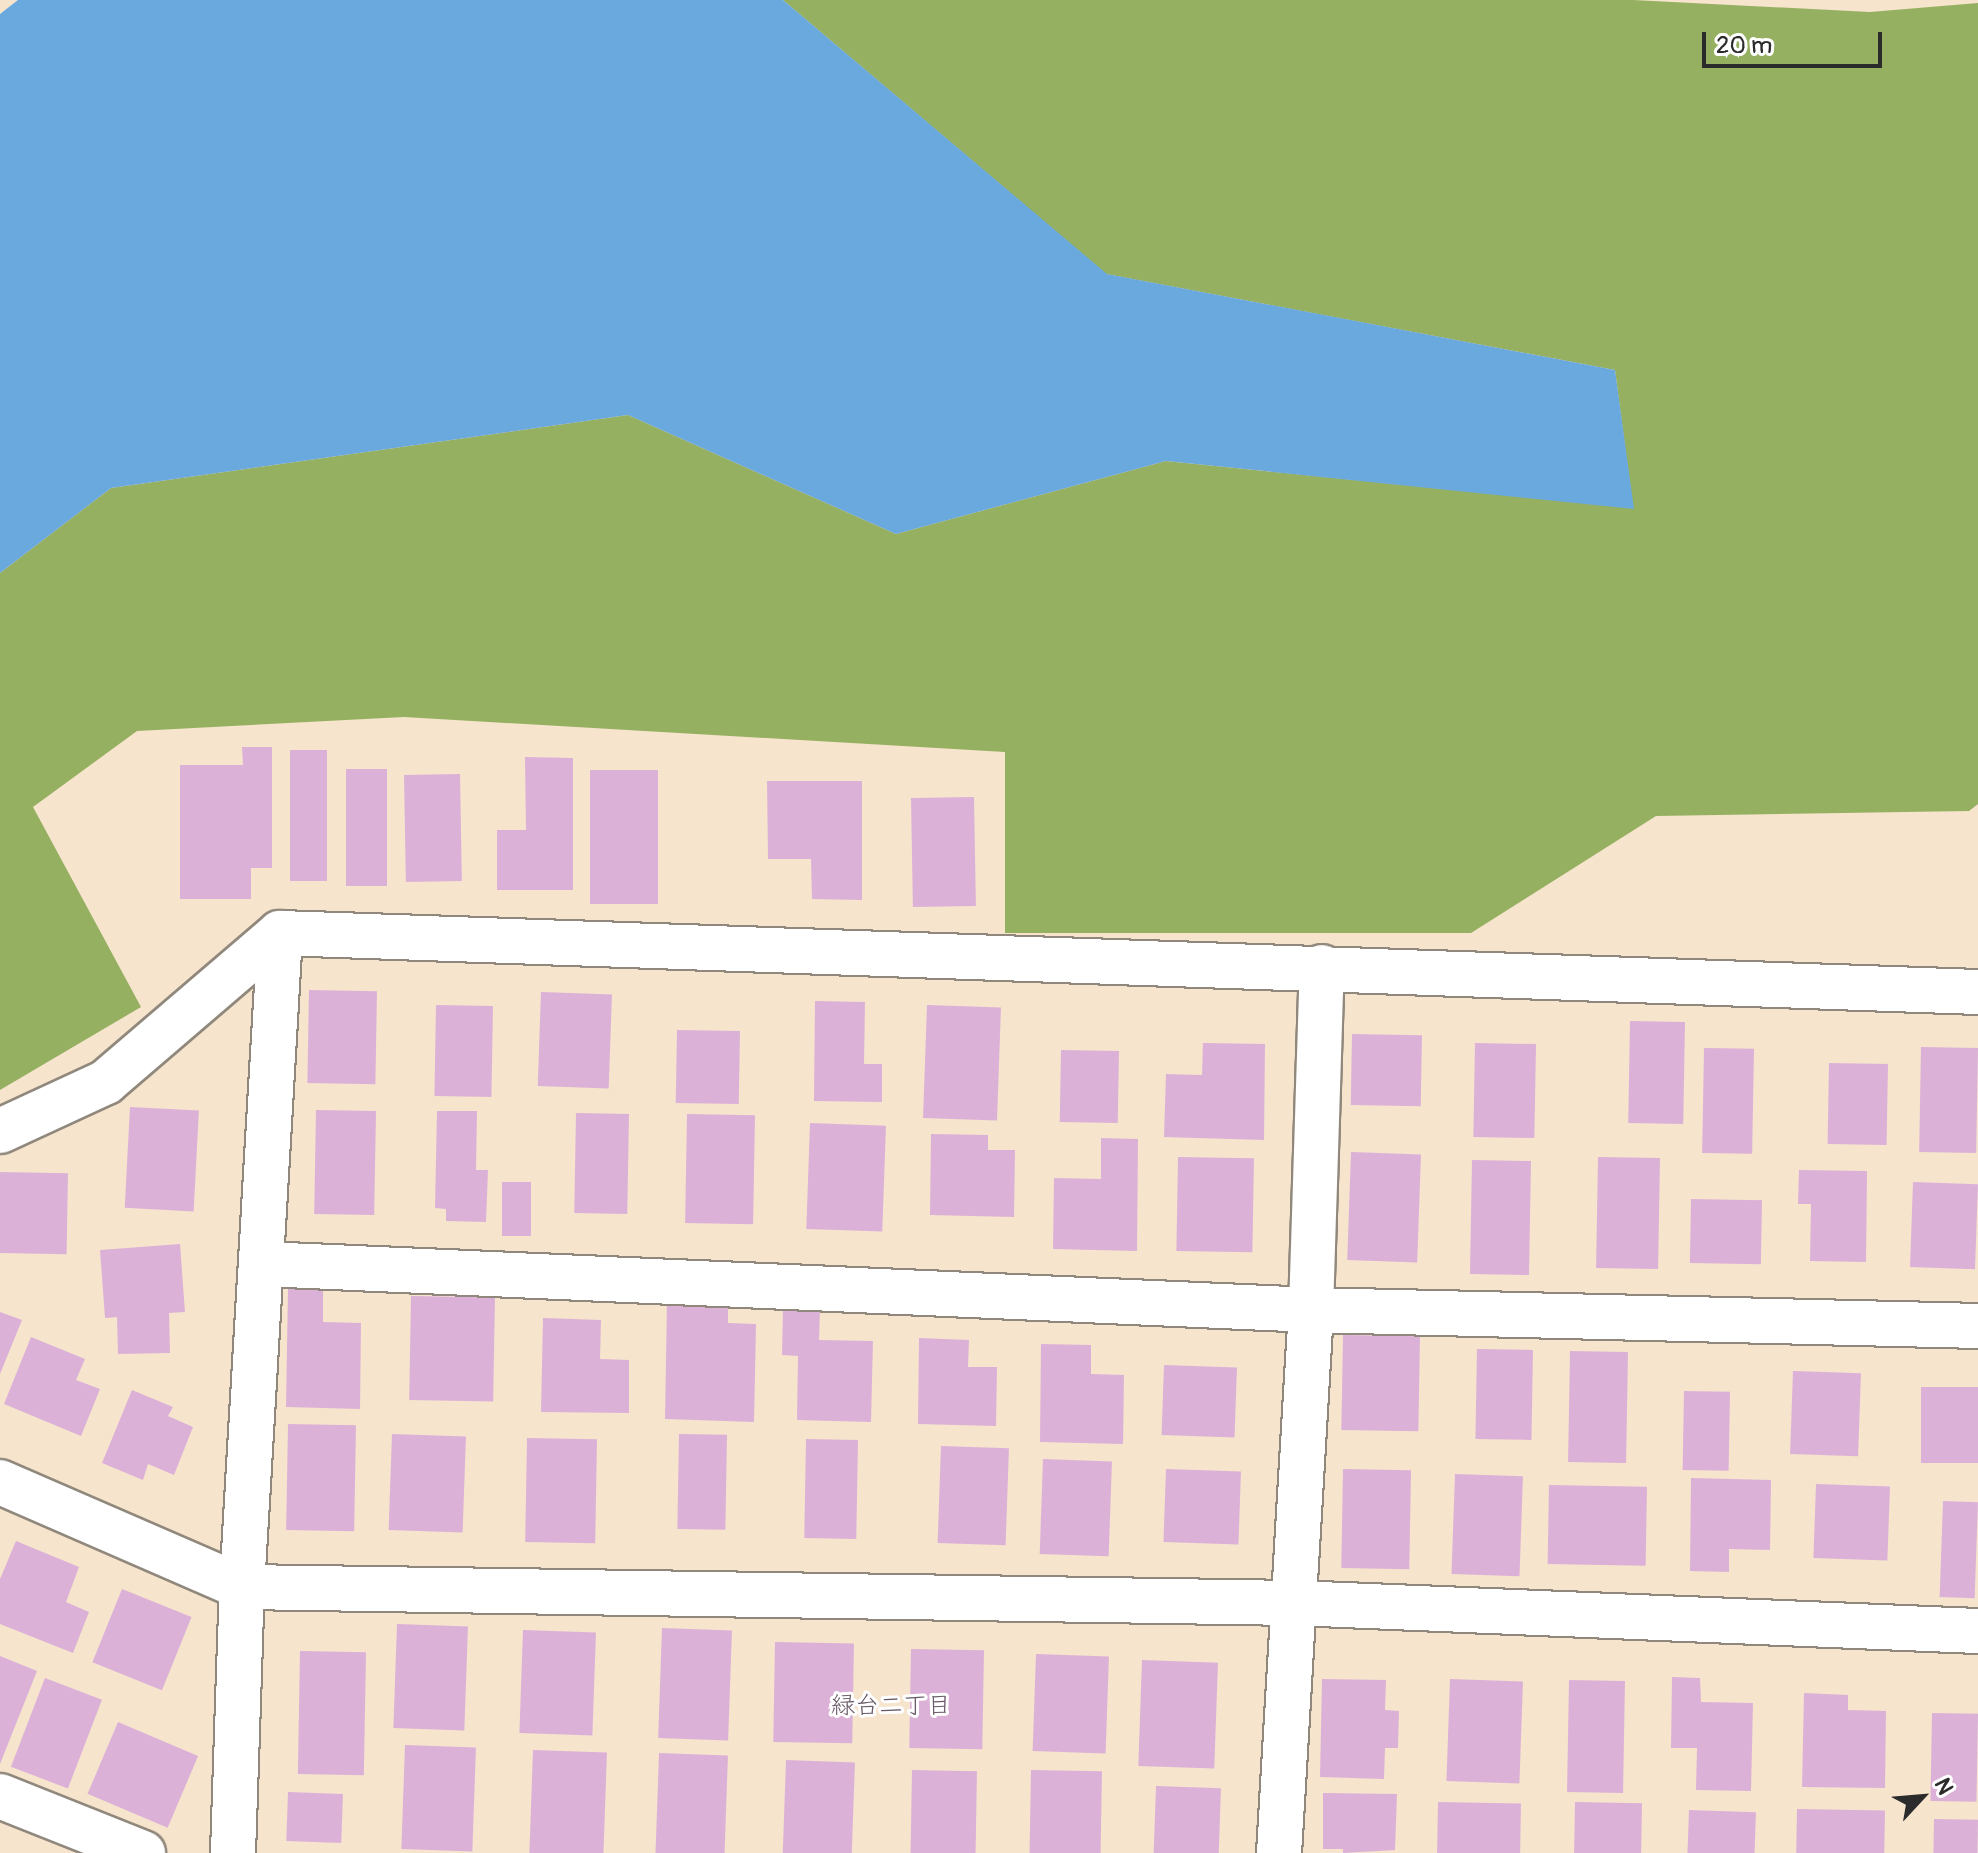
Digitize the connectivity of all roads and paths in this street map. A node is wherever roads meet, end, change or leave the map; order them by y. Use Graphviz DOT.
graph roads {
  1 [pos="280,933"];
  2 [pos="1322,967"];
  3 [pos="1978,992"];
  4 [pos="0,1131"];
  5 [pos="263,1264"];
  6 [pos="1311,1310"];
  7 [pos="1978,1326"];
  8 [pos="0,1482"];
  9 [pos="242,1587"];
  10 [pos="1295,1603"];
  11 [pos="1978,1631"];
  12 [pos="0,1796"];
  13 [pos="143,1853"];
  14 [pos="233,1853"];
  15 [pos="1279,1853"];
  1 -- 2 [label="street"];
  1 -- 4 [label="street"];
  1 -- 5 [label="street"];
  2 -- 3 [label="street"];
  2 -- 6 [label="street"];
  5 -- 6 [label="street"];
  5 -- 9 [label="street"];
  6 -- 7 [label="street"];
  6 -- 10 [label="street"];
  8 -- 9 [label="street"];
  9 -- 10 [label="street"];
  9 -- 14 [label="street"];
  10 -- 11 [label="street"];
  10 -- 15 [label="street"];
  12 -- 13 [label="street"];
}
